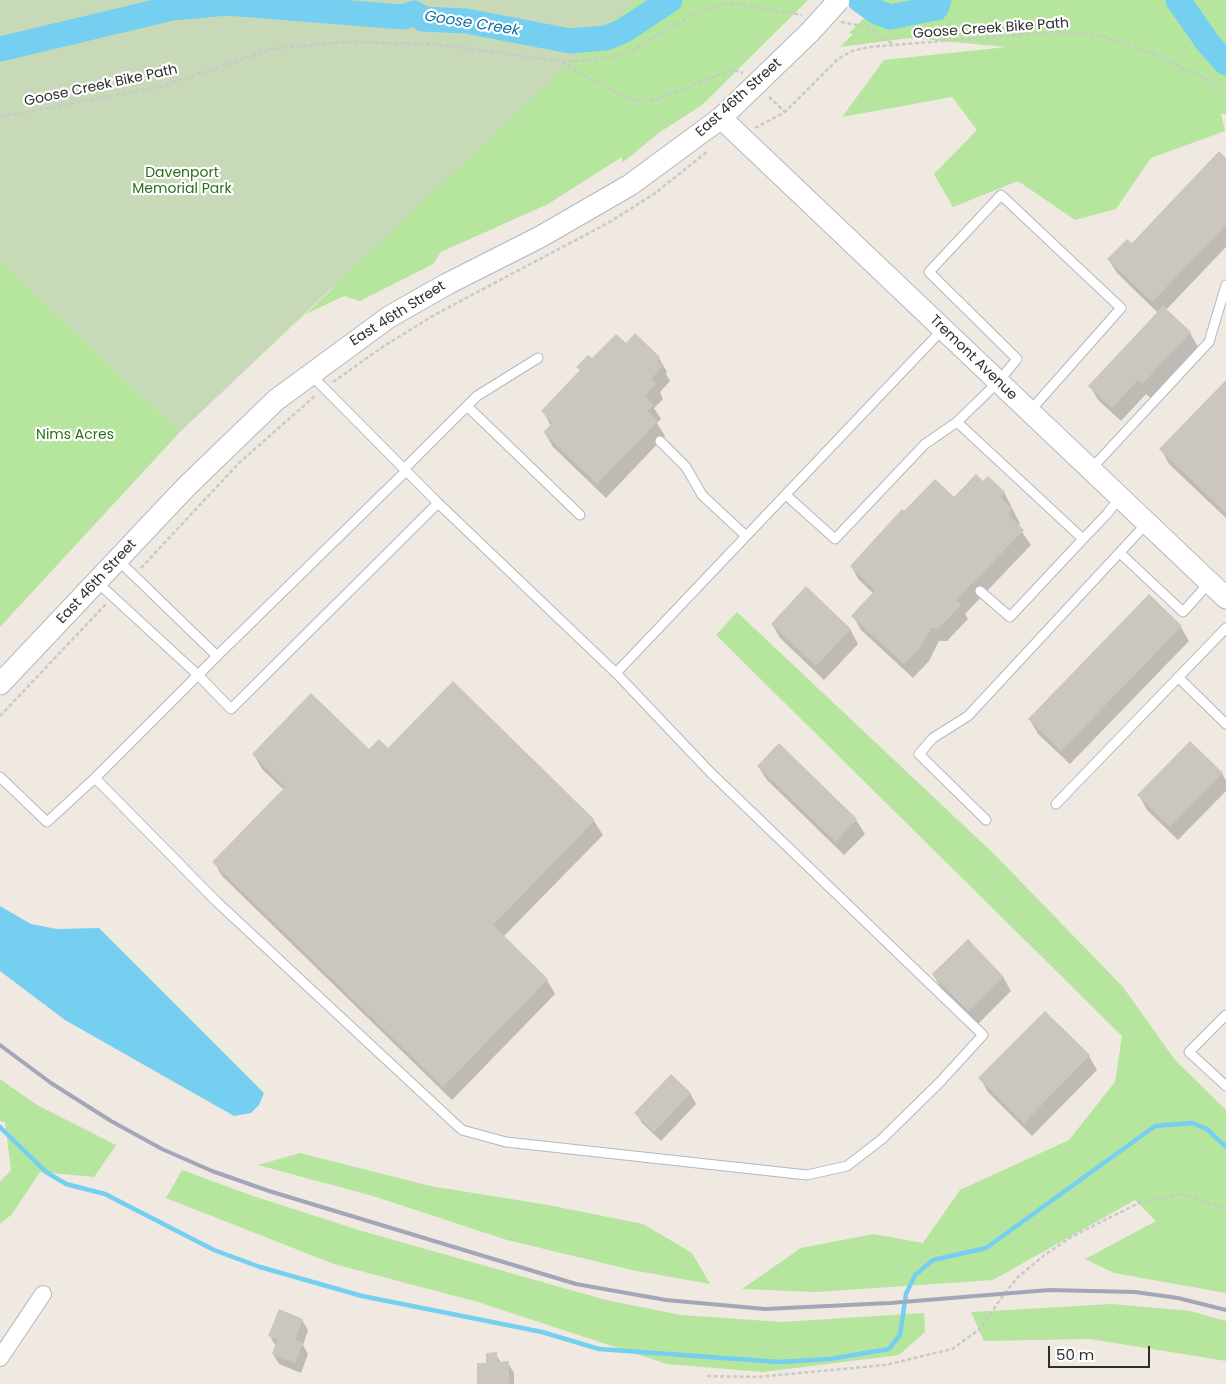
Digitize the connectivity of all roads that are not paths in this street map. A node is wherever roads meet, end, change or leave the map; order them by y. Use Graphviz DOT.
graph roads {
  1 [pos="840,0"];
  2 [pos="721,118"];
  3 [pos="1226,284"];
  4 [pos="943,329"];
  5 [pos="538,358"];
  6 [pos="309,373"];
  7 [pos="998,382"];
  8 [pos="467,406"];
  9 [pos="1030,411"];
  10 [pos="957,422"];
  11 [pos="660,441"];
  12 [pos="1090,469"];
  13 [pos="405,470"];
  14 [pos="786,495"];
  15 [pos="1120,497"];
  16 [pos="438,503"];
  17 [pos="580,515"];
  18 [pos="1148,523"];
  19 [pos="746,536"];
  20 [pos="1083,539"];
  21 [pos="1120,553"];
  22 [pos="118,560"];
  23 [pos="97,582"];
  24 [pos="1210,582"];
  25 [pos="980,591"];
  26 [pos="1226,598"];
  27 [pos="1226,628"];
  28 [pos="216,656"];
  29 [pos="616,673"];
  30 [pos="198,675"];
  31 [pos="1178,677"];
  32 [pos="0,684"];
  33 [pos="1226,724"];
  34 [pos="0,777"];
  35 [pos="95,778"];
  36 [pos="1056,804"];
  37 [pos="986,820"];
  38 [pos="1226,1014"];
  39 [pos="1226,1086"];
  40 [pos="43,1294"];
  41 [pos="0,1358"];
  1 -- 2 [label="street, East 46th Street, bridge"];
  2 -- 4 [label="street, Tremont Avenue"];
  2 -- 6 [label="street, East 46th Street"];
  3 -- 12 [label="lane"];
  4 -- 7 [label="street, Tremont Avenue"];
  4 -- 14 [label="lane"];
  5 -- 8 [label="lane"];
  6 -- 13 [label="lane"];
  6 -- 22 [label="street, East 46th Street"];
  7 -- 9 [label="street, Tremont Avenue"];
  7 -- 9 [label="lane"];
  7 -- 10 [label="lane"];
  8 -- 13 [label="lane"];
  8 -- 17 [label="lane"];
  9 -- 12 [label="street, Tremont Avenue"];
  10 -- 14 [label="lane"];
  10 -- 20 [label="lane"];
  11 -- 19 [label="lane"];
  12 -- 15 [label="street, Tremont Avenue"];
  13 -- 16 [label="lane"];
  13 -- 28 [label="lane"];
  14 -- 19 [label="lane"];
  15 -- 18 [label="street, Tremont Avenue"];
  15 -- 20 [label="lane"];
  16 -- 29 [label="lane"];
  16 -- 30 [label="lane"];
  18 -- 21 [label="lane"];
  18 -- 24 [label="street, Tremont Avenue"];
  19 -- 29 [label="lane"];
  20 -- 25 [label="lane"];
  21 -- 24 [label="lane"];
  21 -- 37 [label="lane"];
  22 -- 23 [label="street, East 46th Street"];
  22 -- 28 [label="lane"];
  23 -- 30 [label="lane"];
  23 -- 32 [label="street, East 46th Street"];
  24 -- 26 [label="street, Tremont Avenue"];
  27 -- 31 [label="lane"];
  28 -- 30 [label="lane"];
  29 -- 35 [label="lane"];
  30 -- 35 [label="lane"];
  31 -- 33 [label="lane"];
  31 -- 36 [label="lane"];
  34 -- 35 [label="lane"];
  38 -- 39 [label="lane"];
  40 -- 41 [label="street"];
}
